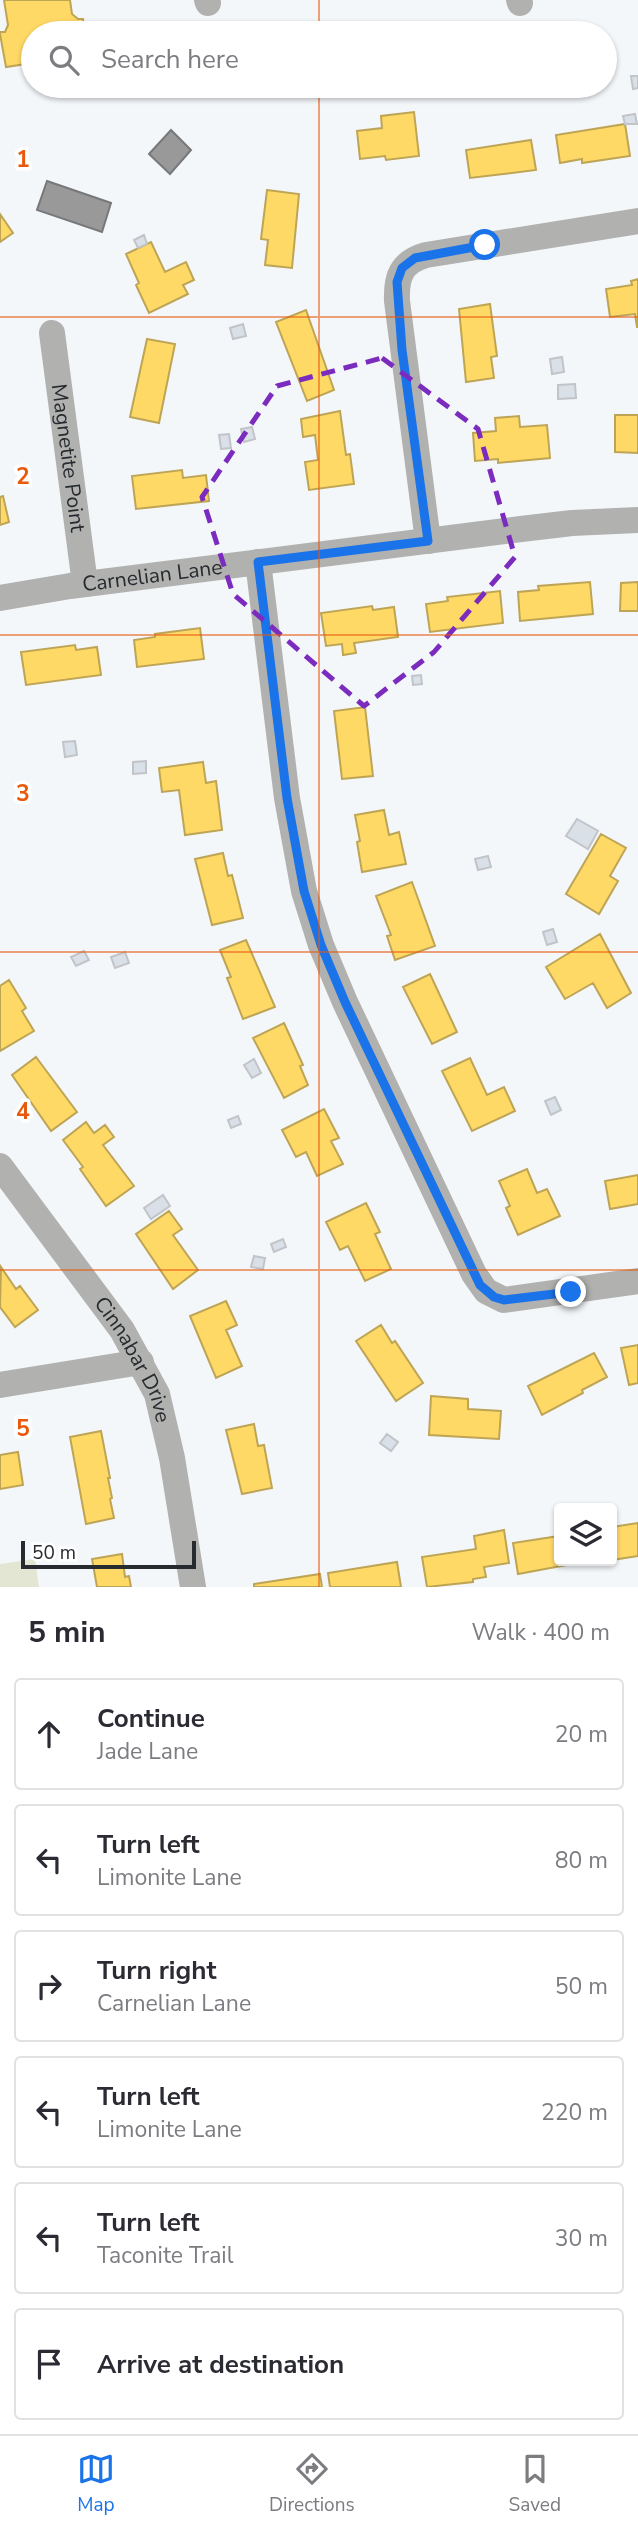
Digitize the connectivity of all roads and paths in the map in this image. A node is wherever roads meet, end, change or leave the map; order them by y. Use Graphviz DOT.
graph roads {
  1 [pos="638,221"];
  2 [pos="52,333"];
  3 [pos="638,520"];
  4 [pos="428,541"];
  5 [pos="258,562"];
  6 [pos="85,584"];
  7 [pos="0,598"];
  8 [pos="0,1166"];
  9 [pos="638,1281"];
  10 [pos="141,1362"];
  11 [pos="0,1385"];
  12 [pos="193,1587"];
  1 -- 4 [label="street"];
  2 -- 6 [label="street, Magnetite Point"];
  3 -- 4 [label="street, Carnelian Lane"];
  4 -- 5 [label="street, Carnelian Lane"];
  5 -- 6 [label="street, Carnelian Lane"];
  5 -- 9 [label="street"];
  6 -- 7 [label="street, Carnelian Lane"];
  8 -- 10 [label="street, Cinnabar Drive"];
  10 -- 11 [label="street"];
  10 -- 12 [label="street, Cinnabar Drive"];
}
